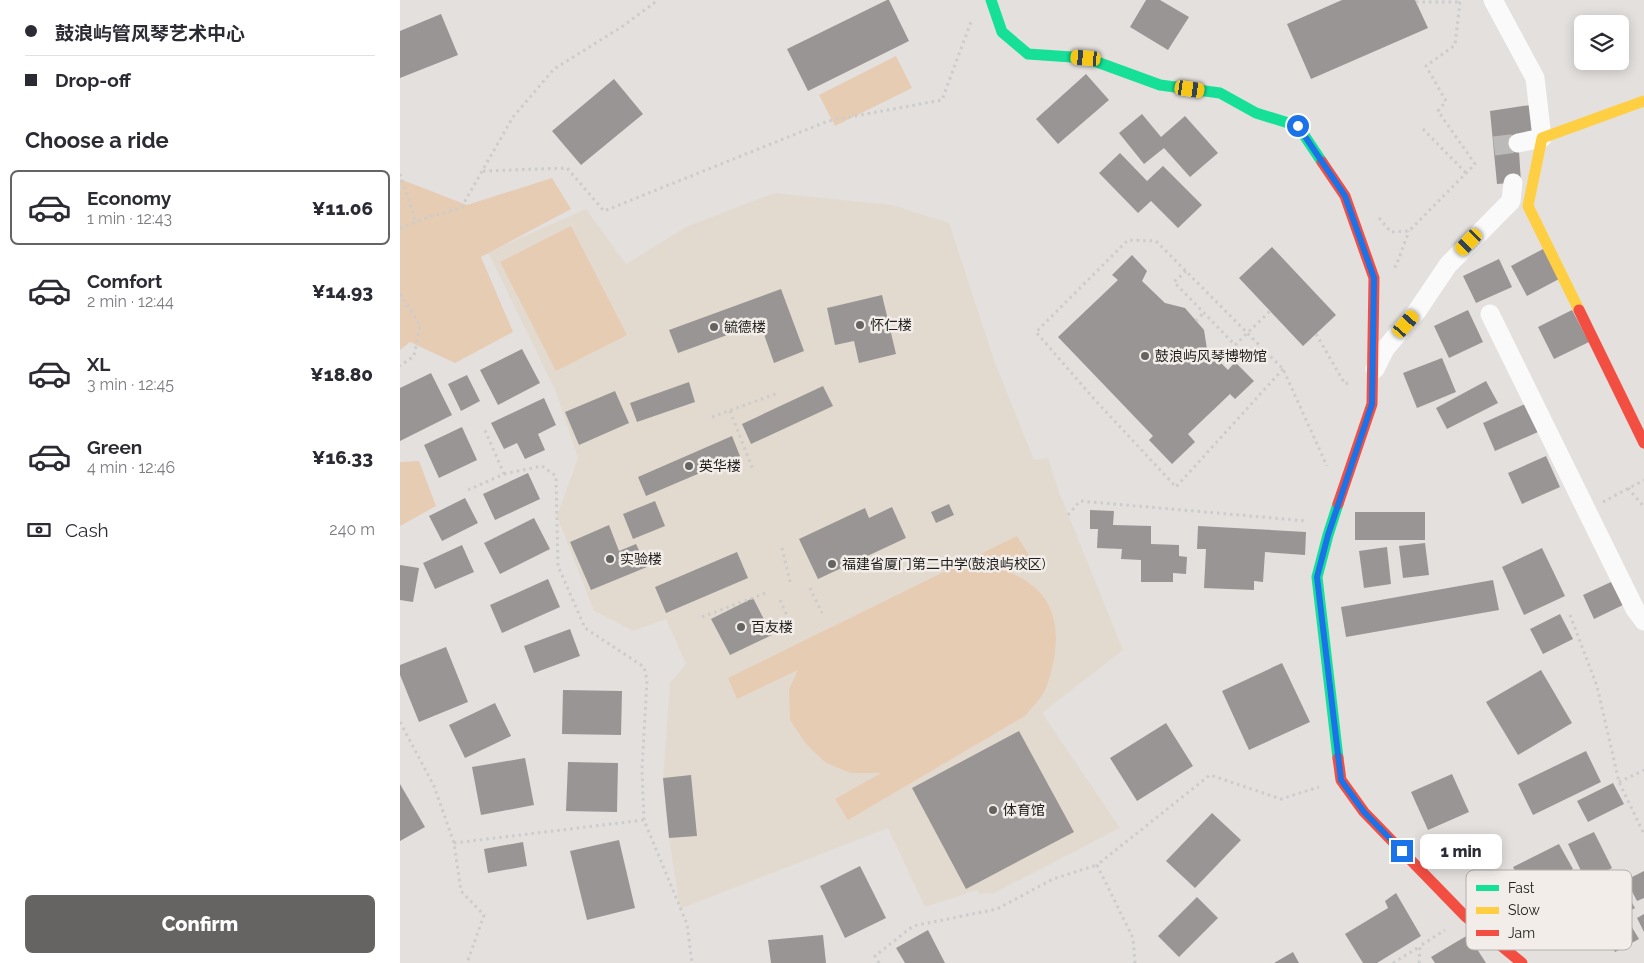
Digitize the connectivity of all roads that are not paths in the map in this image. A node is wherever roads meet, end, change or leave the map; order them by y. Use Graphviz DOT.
graph roads {
  1 [pos="991,0"];
  2 [pos="1493,0"];
  3 [pos="1644,101"];
  4 [pos="1542,138"];
  5 [pos="1518,144"];
  6 [pos="1512,183"];
  7 [pos="1490,314"];
  8 [pos="1372,374"];
  9 [pos="1644,443"];
  10 [pos="1644,621"];
  11 [pos="1466,917"];
  12 [pos="1506,950"];
  13 [pos="1522,963"];
  1 -- 8 [label="street"];
  2 -- 4 [label="street"];
  3 -- 4 [label="street"];
  4 -- 5 [label="street"];
  4 -- 9 [label="street"];
  6 -- 8 [label="street"];
  7 -- 10 [label="street"];
  8 -- 11 [label="street"];
  12 -- 13 [label="street"];
}
